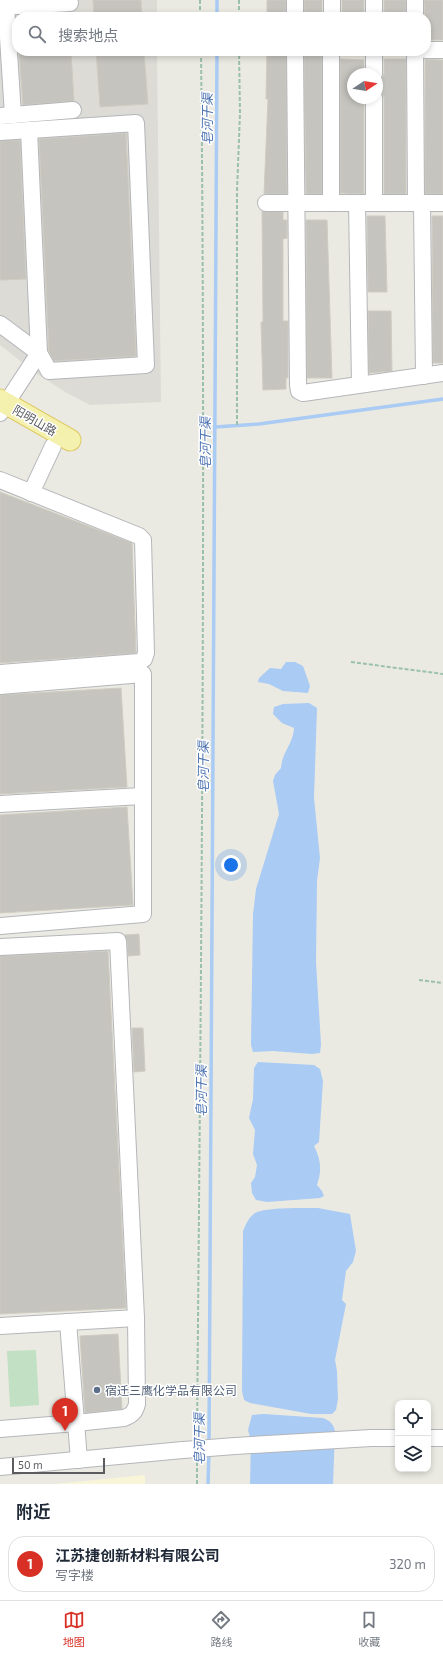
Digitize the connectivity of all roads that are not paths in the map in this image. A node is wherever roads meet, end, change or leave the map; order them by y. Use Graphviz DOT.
graph roads {
  1 [pos="295,0"];
  2 [pos="332,0"];
  3 [pos="374,0"];
  4 [pos="415,0"];
  5 [pos="70,2"];
  6 [pos="3,7"];
  7 [pos="295,12"];
  8 [pos="332,12"];
  9 [pos="374,12"];
  10 [pos="415,12"];
  11 [pos="431,50"];
  12 [pos="443,50"];
  13 [pos="295,56"];
  14 [pos="332,56"];
  15 [pos="374,56"];
  16 [pos="415,56"];
  17 [pos="374,68"];
  18 [pos="374,104"];
  19 [pos="73,110"];
  20 [pos="6,115"];
  21 [pos="29,130"];
  22 [pos="0,132"];
  23 [pos="295,202"];
  24 [pos="331,202"];
  25 [pos="357,202"];
  26 [pos="374,202"];
  27 [pos="266,203"];
  28 [pos="419,203"];
  29 [pos="443,203"];
  30 [pos="0,324"];
  31 [pos="39,353"];
  32 [pos="443,373"];
  33 [pos="424,376"];
  34 [pos="360,384"];
  35 [pos="1,408"];
  36 [pos="63,447"];
  37 [pos="0,480"];
  38 [pos="31,493"];
  39 [pos="0,673"];
  40 [pos="0,686"];
  41 [pos="142,796"];
  42 [pos="0,804"];
  43 [pos="0,926"];
  44 [pos="0,947"];
  45 [pos="136,1318"];
  46 [pos="68,1322"];
  47 [pos="0,1326"];
  48 [pos="76,1423"];
  49 [pos="0,1429"];
  50 [pos="395,1438"];
  51 [pos="431,1438"];
  52 [pos="443,1438"];
  53 [pos="78,1460"];
  54 [pos="0,1467"];
  1 -- 7 [label="street"];
  2 -- 8 [label="street"];
  3 -- 9 [label="street"];
  4 -- 10 [label="street"];
  5 -- 6 [label="street"];
  6 -- 20 [label="street"];
  11 -- 12 [label="street"];
  13 -- 23 [label="street"];
  14 -- 24 [label="street"];
  15 -- 17 [label="street"];
  16 -- 28 [label="street"];
  18 -- 26 [label="street"];
  19 -- 20 [label="street"];
  21 -- 22 [label="street"];
  21 -- 31 [label="street"];
  21 -- 31 [label="street"];
  23 -- 24 [label="street"];
  23 -- 27 [label="street"];
  23 -- 34 [label="street"];
  24 -- 25 [label="street"];
  25 -- 26 [label="street"];
  25 -- 34 [label="street"];
  26 -- 28 [label="street"];
  28 -- 29 [label="street"];
  28 -- 33 [label="street"];
  30 -- 31 [label="street"];
  31 -- 35 [label="street"];
  32 -- 33 [label="street"];
  33 -- 34 [label="street"];
  35 -- 36 [label="main road, 阳明山路"];
  36 -- 38 [label="street"];
  37 -- 38 [label="street"];
  38 -- 39 [label="street"];
  40 -- 41 [label="street"];
  41 -- 42 [label="street"];
  41 -- 43 [label="street"];
  44 -- 45 [label="street"];
  45 -- 46 [label="street"];
  45 -- 48 [label="street"];
  46 -- 47 [label="street"];
  46 -- 48 [label="street"];
  48 -- 49 [label="street"];
  48 -- 53 [label="street"];
  50 -- 53 [label="street, bridge"];
  51 -- 52 [label="street"];
  53 -- 54 [label="street"];
}
